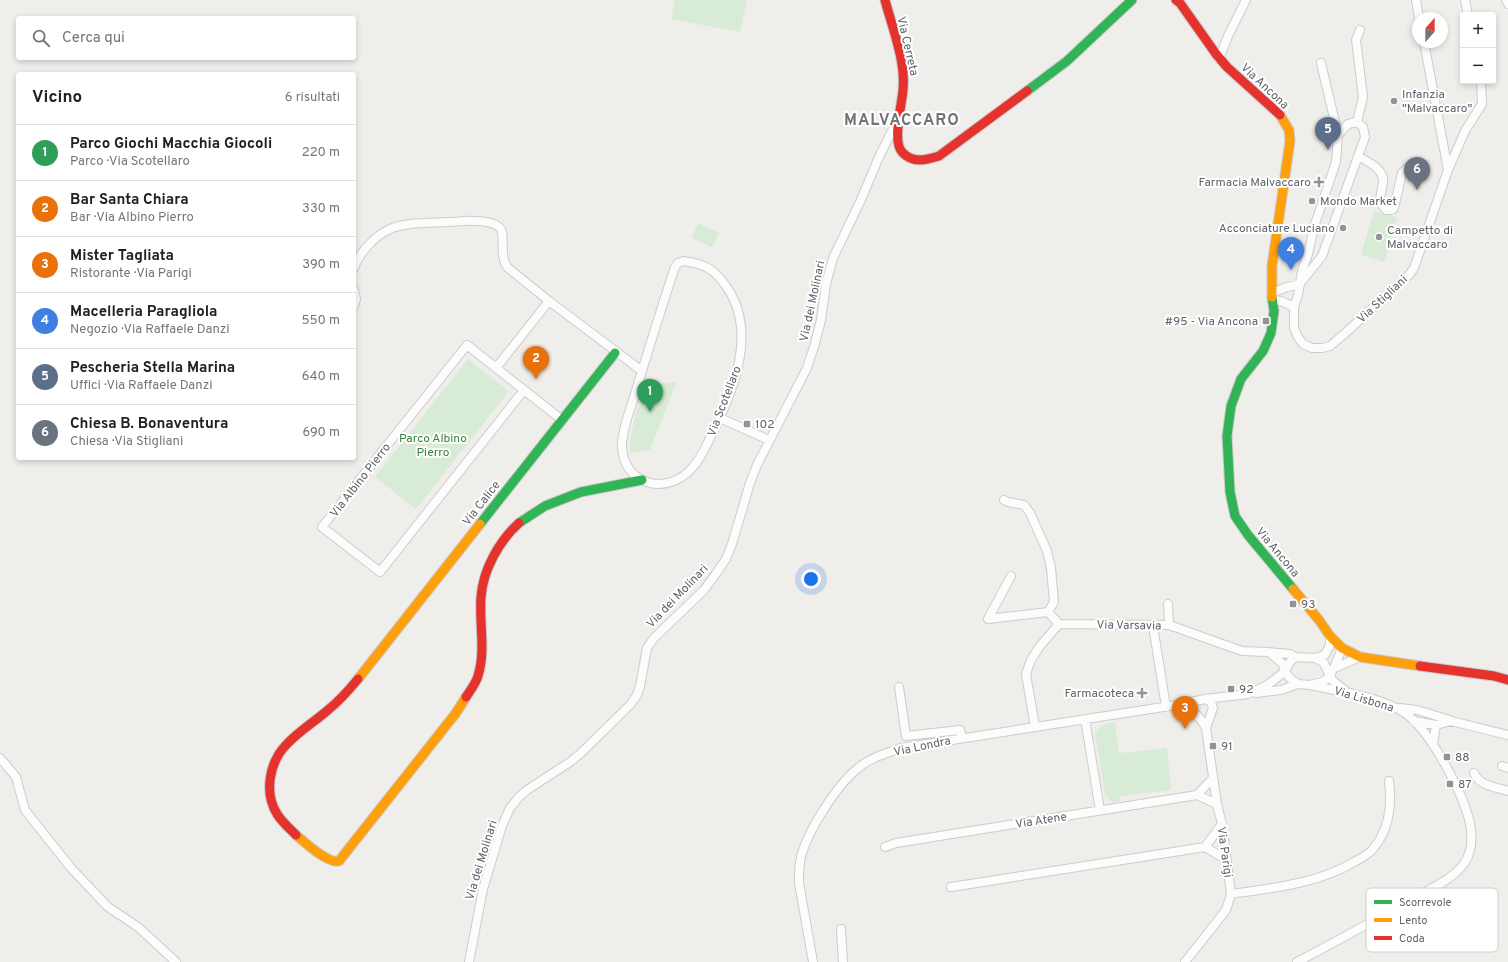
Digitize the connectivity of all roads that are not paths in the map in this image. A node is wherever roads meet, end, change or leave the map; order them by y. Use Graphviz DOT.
graph roads {
  1 [pos="885,0"];
  2 [pos="1132,0"];
  3 [pos="1176,0"];
  4 [pos="1246,0"];
  5 [pos="1416,0"];
  6 [pos="1465,0"];
  7 [pos="1506,0"];
  8 [pos="1508,4"];
  9 [pos="1418,12"];
  10 [pos="1467,12"];
  11 [pos="1360,30"];
  12 [pos="1425,48"];
  13 [pos="1219,58"];
  14 [pos="1321,63"];
  15 [pos="1481,84"];
  16 [pos="898,120"];
  17 [pos="1358,122"];
  18 [pos="1338,135"];
  19 [pos="1358,156"];
  20 [pos="1411,166"];
  21 [pos="1448,170"];
  22 [pos="1308,254"];
  23 [pos="1319,260"];
  24 [pos="356,264"];
  25 [pos="1272,278"];
  26 [pos="1300,284"];
  27 [pos="1287,287"];
  28 [pos="1298,295"];
  29 [pos="1275,298"];
  30 [pos="549,301"];
  31 [pos="1294,307"];
  32 [pos="615,353"];
  33 [pos="496,368"];
  34 [pos="642,371"];
  35 [pos="524,390"];
  36 [pos="720,418"];
  37 [pos="562,420"];
  38 [pos="769,440"];
  39 [pos="642,480"];
  40 [pos="1004,500"];
  41 [pos="1011,576"];
  42 [pos="1168,604"];
  43 [pos="1048,612"];
  44 [pos="1059,624"];
  45 [pos="1169,625"];
  46 [pos="1153,626"];
  47 [pos="1330,636"];
  48 [pos="1342,648"];
  49 [pos="1267,652"];
  50 [pos="1325,655"];
  51 [pos="1295,657"];
  52 [pos="1360,657"];
  53 [pos="1315,658"];
  54 [pos="1332,671"];
  55 [pos="1284,672"];
  56 [pos="1508,680"];
  57 [pos="1298,684"];
  58 [pos="1310,685"];
  59 [pos="898,687"];
  60 [pos="1347,692"];
  61 [pos="1248,694"];
  62 [pos="1227,696"];
  63 [pos="1205,698"];
  64 [pos="1176,705"];
  65 [pos="1166,707"];
  66 [pos="1393,707"];
  67 [pos="1212,711"];
  68 [pos="1195,713"];
  69 [pos="1085,719"];
  70 [pos="1451,721"];
  71 [pos="1414,722"];
  72 [pos="1436,725"];
  73 [pos="1034,727"];
  74 [pos="1206,728"];
  75 [pos="1508,735"];
  76 [pos="962,738"];
  77 [pos="1433,744"];
  78 [pos="0,758"];
  79 [pos="1474,774"];
  80 [pos="1213,778"];
  81 [pos="1389,781"];
  82 [pos="1508,791"];
  83 [pos="1197,795"];
  84 [pos="1217,804"];
  85 [pos="1100,810"];
  86 [pos="1222,824"];
  87 [pos="885,847"];
  88 [pos="1205,847"];
  89 [pos="1227,860"];
  90 [pos="950,887"];
  91 [pos="1432,888"];
  92 [pos="1231,894"];
  93 [pos="1366,925"];
  94 [pos="841,929"];
  95 [pos="176,962"];
  96 [pos="469,962"];
  97 [pos="812,962"];
  98 [pos="843,962"];
  99 [pos="1185,962"];
  100 [pos="1297,962"];
  1 -- 16 [label="street, Via Cerreta"];
  2 -- 16 [label="street"];
  3 -- 13 [label="street, Via Ancona"];
  4 -- 13 [label="street"];
  5 -- 9 [label="street"];
  6 -- 10 [label="street"];
  7 -- 8 [label="street"];
  11 -- 17 [label="street"];
  12 -- 21 [label="street"];
  13 -- 25 [label="street, Via Ancona"];
  14 -- 18 [label="street, Via Stigliani"];
  15 -- 21 [label="street, Via Stigliani"];
  16 -- 38 [label="street, Via dei Molinari"];
  17 -- 18 [label="street"];
  17 -- 19 [label="street"];
  18 -- 22 [label="street, Via Stigliani"];
  19 -- 20 [label="street"];
  19 -- 23 [label="street"];
  21 -- 31 [label="street, Via Stigliani"];
  22 -- 23 [label="street"];
  22 -- 26 [label="street, Via Stigliani"];
  23 -- 26 [label="street"];
  24 -- 30 [label="street"];
  25 -- 27 [label="street"];
  25 -- 29 [label="street"];
  26 -- 27 [label="street"];
  26 -- 28 [label="street, Via Stigliani"];
  27 -- 29 [label="street"];
  28 -- 29 [label="street"];
  28 -- 31 [label="street, Via Stigliani"];
  29 -- 31 [label="street"];
  29 -- 47 [label="street, Via Ancona"];
  30 -- 32 [label="street"];
  30 -- 33 [label="street"];
  32 -- 34 [label="street"];
  32 -- 37 [label="street, Via Calice"];
  33 -- 35 [label="street, Via Albino Pierro"];
  33 -- 35 [label="street, Via Albino Pierro"];
  34 -- 36 [label="street, Via Scotellaro"];
  34 -- 39 [label="street, Via Scotellaro"];
  35 -- 37 [label="street"];
  36 -- 38 [label="street"];
  36 -- 39 [label="street, Via Scotellaro"];
  37 -- 39 [label="street, Via Calice"];
  38 -- 96 [label="street, Via dei Molinari"];
  40 -- 43 [label="street"];
  41 -- 43 [label="street"];
  42 -- 45 [label="street"];
  43 -- 44 [label="street"];
  44 -- 46 [label="street, Via Varsavia"];
  44 -- 73 [label="street"];
  45 -- 46 [label="street, Via Varsavia"];
  45 -- 49 [label="street, Via Varsavia"];
  46 -- 65 [label="street"];
  47 -- 48 [label="street, Via Ancona"];
  47 -- 50 [label="street"];
  48 -- 50 [label="street"];
  48 -- 52 [label="street, Via Ancona"];
  48 -- 54 [label="street"];
  49 -- 51 [label="street"];
  49 -- 55 [label="street"];
  50 -- 53 [label="street"];
  51 -- 53 [label="street"];
  51 -- 55 [label="street"];
  52 -- 54 [label="street"];
  52 -- 56 [label="street, Via Ancona"];
  53 -- 54 [label="street"];
  54 -- 58 [label="street"];
  54 -- 60 [label="street"];
  55 -- 57 [label="street"];
  55 -- 61 [label="street"];
  57 -- 58 [label="street"];
  57 -- 61 [label="street"];
  58 -- 60 [label="street, Via Lisbona"];
  59 -- 76 [label="street"];
  60 -- 66 [label="street, Via Lisbona"];
  61 -- 62 [label="street"];
  62 -- 63 [label="street"];
  62 -- 67 [label="street"];
  63 -- 64 [label="street, Via Londra"];
  63 -- 67 [label="street"];
  64 -- 65 [label="street, Via Londra"];
  64 -- 68 [label="street"];
  65 -- 69 [label="street, Via Londra"];
  66 -- 70 [label="street"];
  66 -- 71 [label="street, Via Lisbona"];
  67 -- 68 [label="street"];
  67 -- 74 [label="street"];
  68 -- 74 [label="street"];
  69 -- 73 [label="street, Via Londra"];
  69 -- 85 [label="street"];
  70 -- 72 [label="street, Via Lisbona"];
  70 -- 75 [label="street, Via Lisbona"];
  71 -- 72 [label="street, Via Lisbona"];
  71 -- 77 [label="street, Via Lisbona"];
  72 -- 77 [label="street"];
  73 -- 76 [label="street, Via Londra"];
  74 -- 80 [label="street, Via Parigi"];
  76 -- 97 [label="street, Via Londra"];
  77 -- 91 [label="street, Via Lisbona"];
  78 -- 95 [label="street"];
  79 -- 82 [label="street"];
  80 -- 83 [label="street"];
  80 -- 84 [label="street, Via Parigi"];
  81 -- 92 [label="street"];
  83 -- 84 [label="street"];
  83 -- 85 [label="street, Via Atene"];
  84 -- 86 [label="street, Via Parigi"];
  85 -- 87 [label="street, Via Atene"];
  86 -- 88 [label="street"];
  86 -- 89 [label="street, Via Parigi"];
  88 -- 89 [label="street"];
  88 -- 90 [label="street"];
  89 -- 92 [label="street, Via Parigi"];
  92 -- 99 [label="street, Via Parigi"];
  93 -- 100 [label="street, Via Lisbona"];
  94 -- 98 [label="street"];
}
